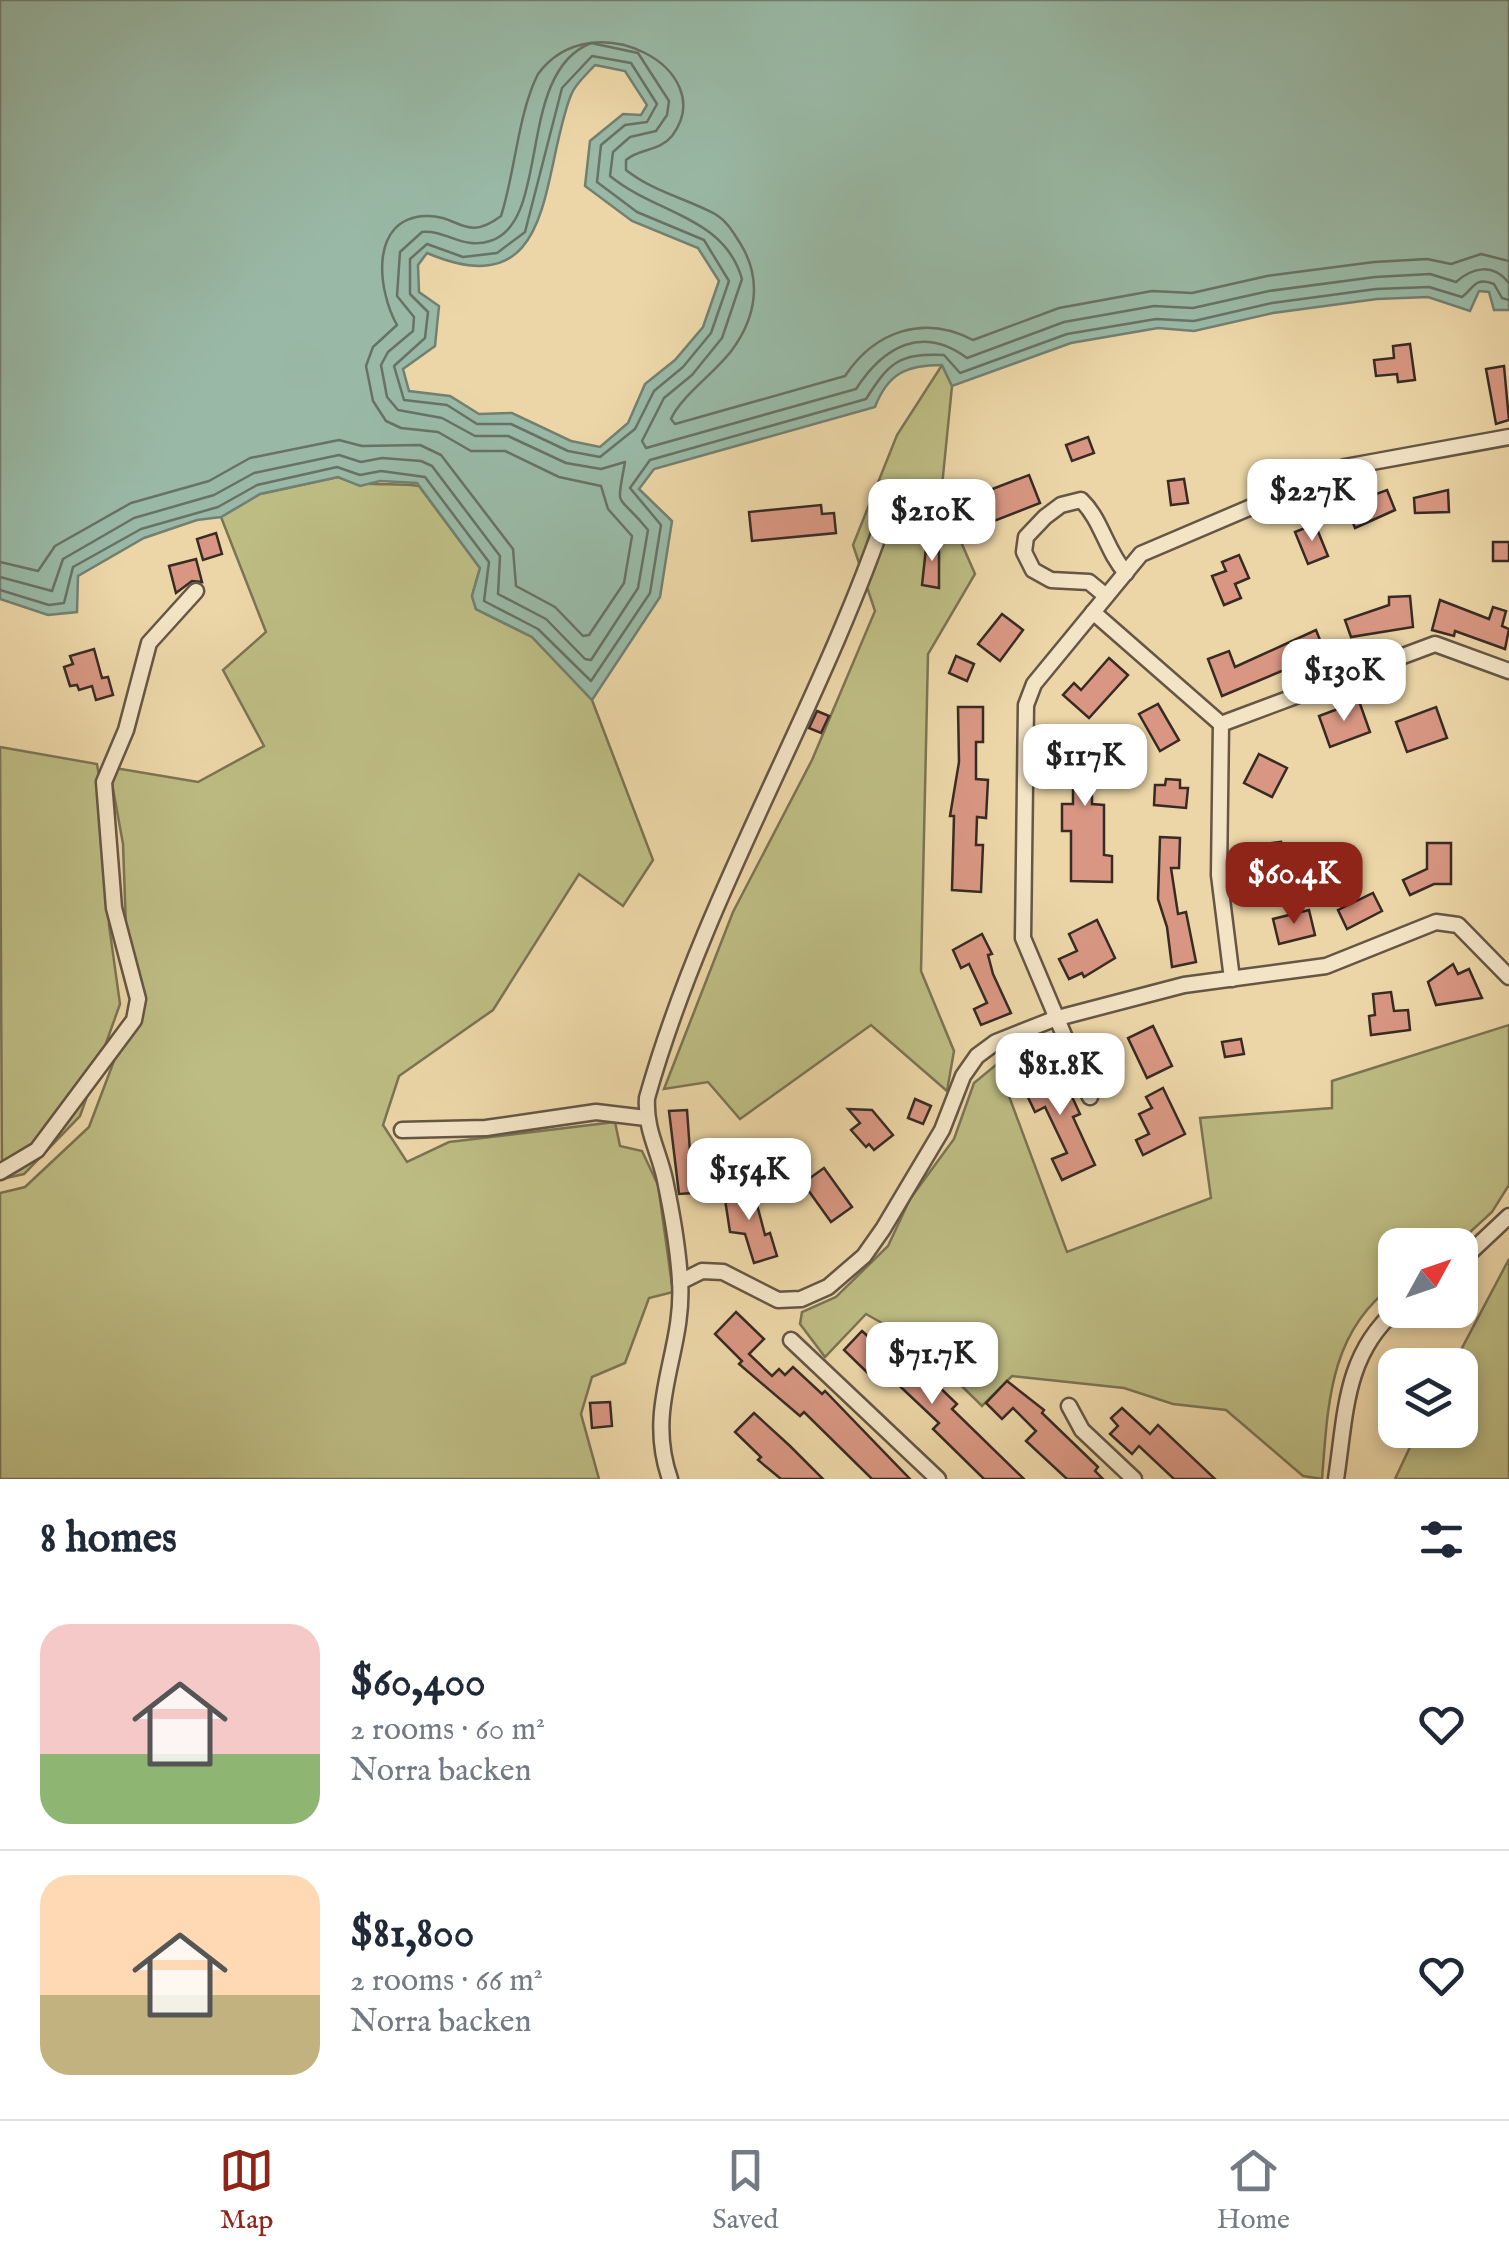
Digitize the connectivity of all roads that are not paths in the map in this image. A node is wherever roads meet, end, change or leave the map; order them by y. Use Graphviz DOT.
graph roads {
  1 [pos="1509,436"];
  2 [pos="889,505"];
  3 [pos="1126,572"];
  4 [pos="196,592"];
  5 [pos="1106,596"];
  6 [pos="1093,612"];
  7 [pos="1509,670"];
  8 [pos="1221,724"];
  9 [pos="1509,977"];
  10 [pos="1232,979"];
  11 [pos="1054,1019"];
  12 [pos="1090,1097"];
  13 [pos="646,1118"];
  14 [pos="402,1130"];
  15 [pos="0,1172"];
  16 [pos="1509,1216"];
  17 [pos="1478,1245"];
  18 [pos="680,1282"];
  19 [pos="1378,1328"];
  20 [pos="791,1340"];
  21 [pos="1069,1406"];
  22 [pos="670,1479"];
  23 [pos="938,1479"];
  24 [pos="1134,1479"];
  25 [pos="1336,1479"];
  1 -- 3 [label="street"];
  2 -- 13 [label="street"];
  3 -- 5 [label="street"];
  3 -- 5 [label="street"];
  4 -- 15 [label="street"];
  5 -- 6 [label="street"];
  6 -- 8 [label="street"];
  6 -- 11 [label="street"];
  7 -- 8 [label="street"];
  8 -- 10 [label="street"];
  9 -- 10 [label="street"];
  10 -- 11 [label="street"];
  11 -- 12 [label="street"];
  11 -- 18 [label="street"];
  13 -- 14 [label="street"];
  13 -- 18 [label="street"];
  16 -- 17 [label="street"];
  18 -- 22 [label="street"];
  19 -- 25 [label="street"];
  20 -- 23 [label="street"];
  21 -- 24 [label="street"];
}
